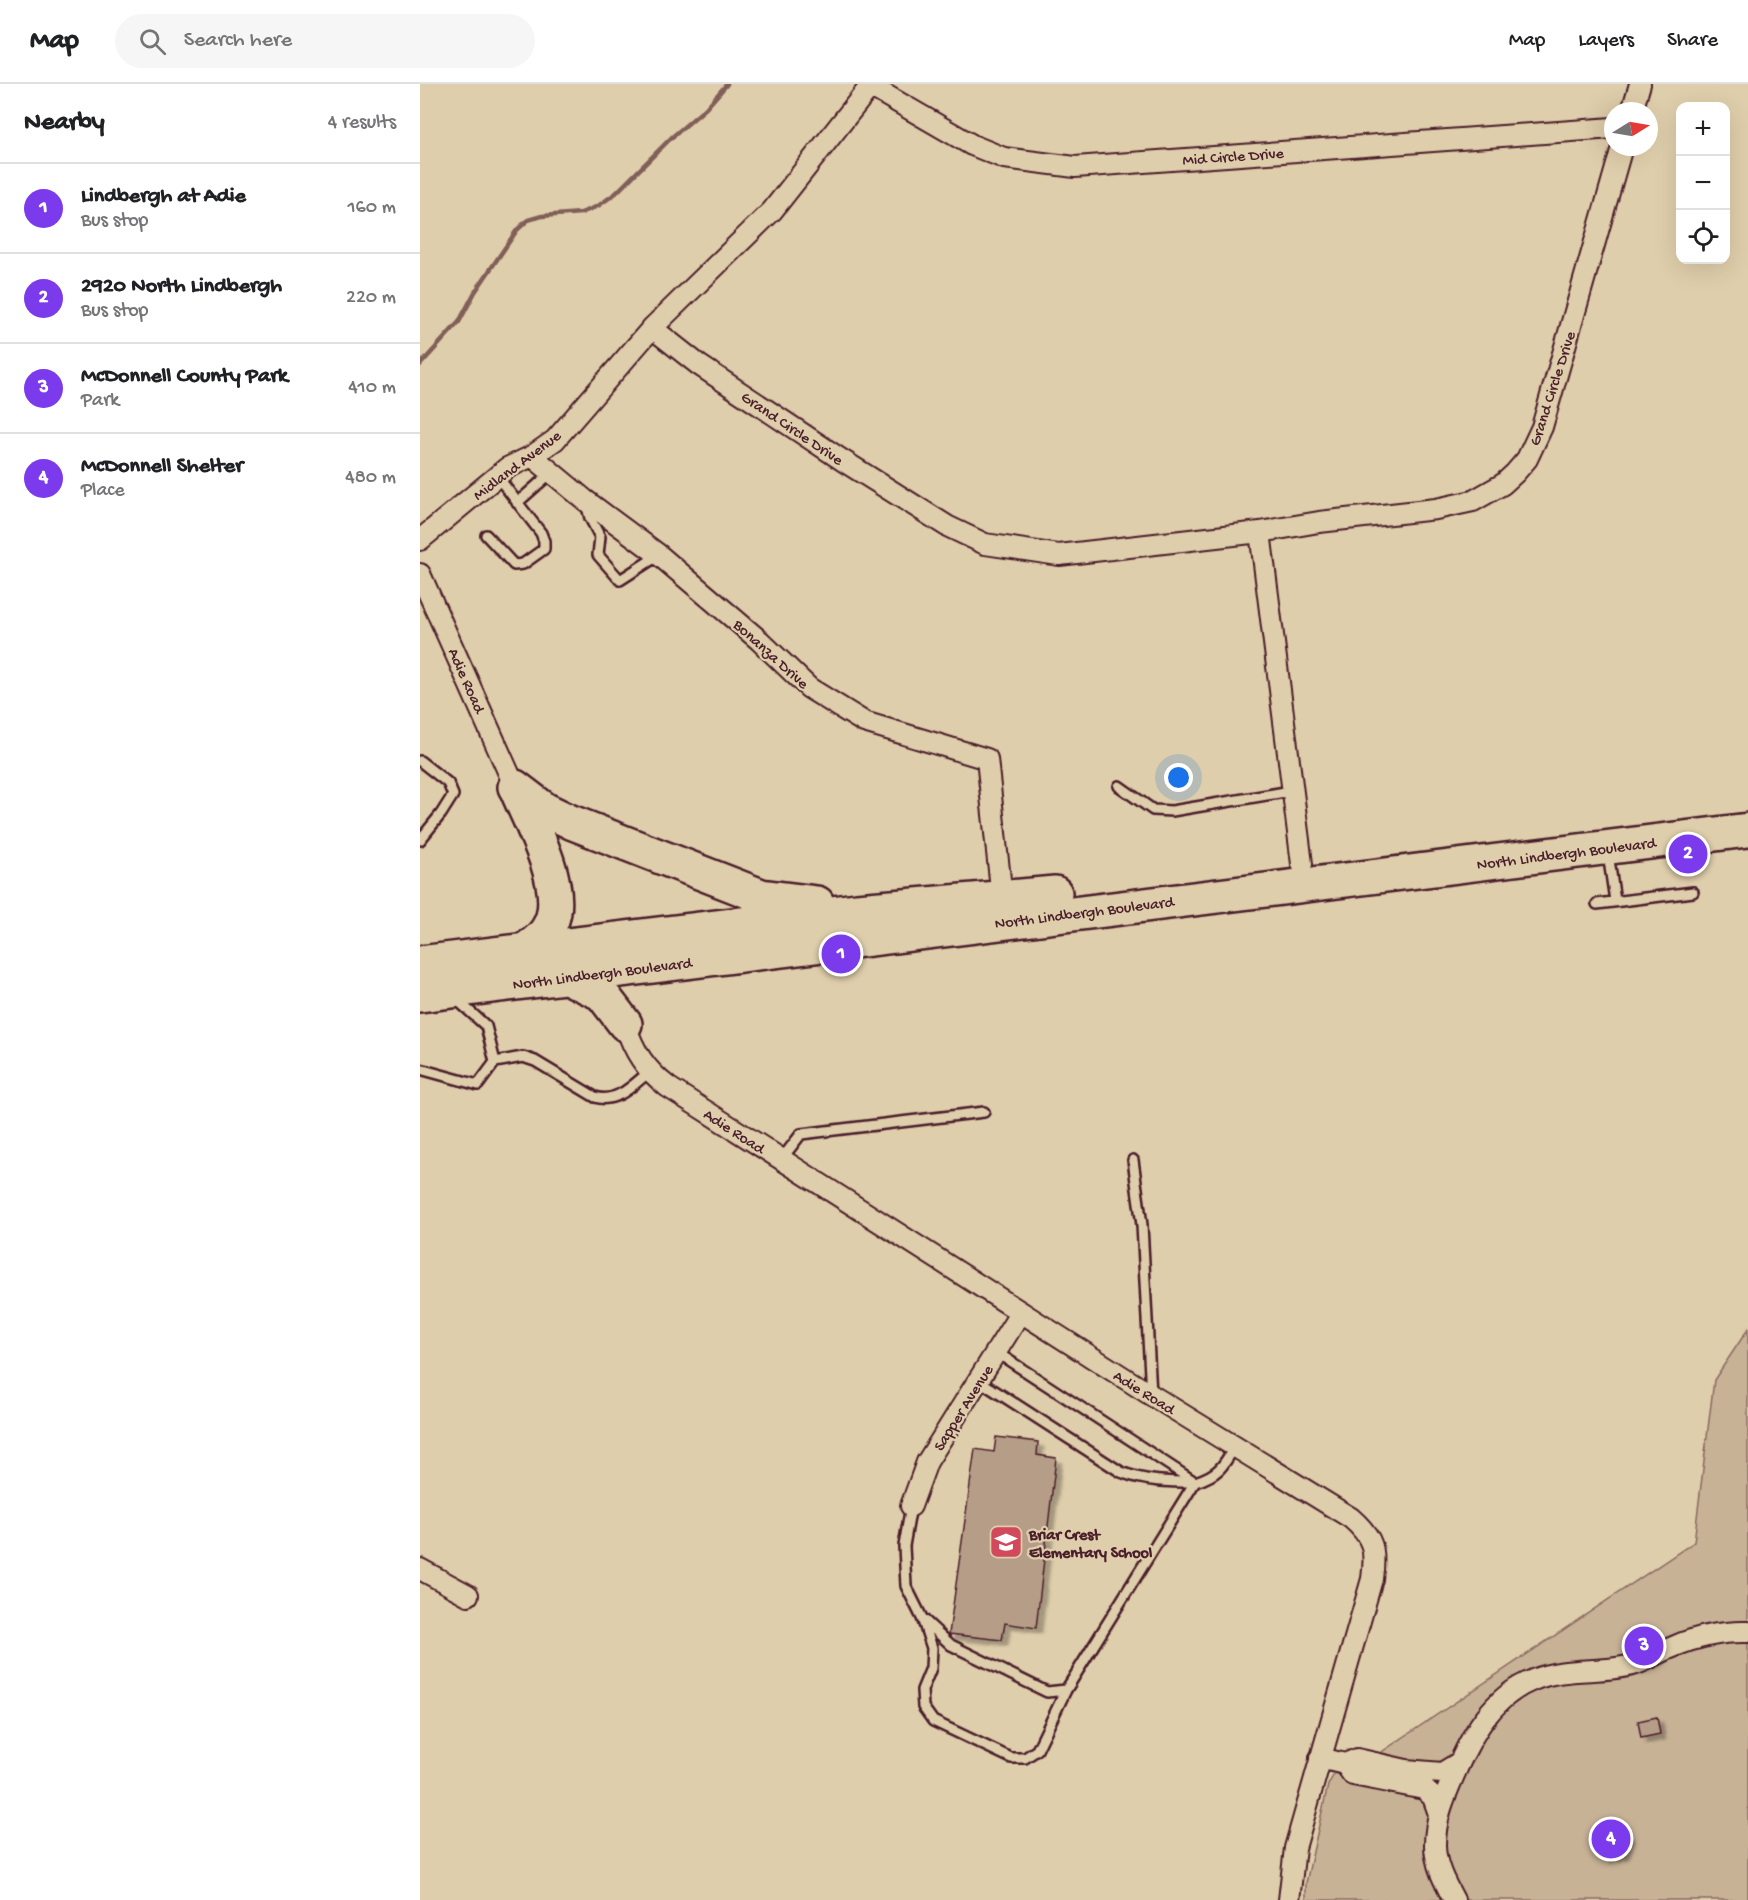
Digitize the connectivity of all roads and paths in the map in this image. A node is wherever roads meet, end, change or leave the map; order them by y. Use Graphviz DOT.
graph roads {
  1 [pos="1640,84"];
  2 [pos="871,85"];
  3 [pos="1635,102"];
  4 [pos="1604,129"];
  5 [pos="1619,156"];
  6 [pos="652,328"];
  7 [pos="532,456"];
  8 [pos="552,472"];
  9 [pos="497,476"];
  10 [pos="585,500"];
  11 [pos="517,503"];
  12 [pos="1260,532"];
  13 [pos="486,535"];
  14 [pos="420,540"];
  15 [pos="659,555"];
  16 [pos="420,574"];
  17 [pos="420,762"];
  18 [pos="1119,786"];
  19 [pos="515,787"];
  20 [pos="1291,791"];
  21 [pos="1748,809"];
  22 [pos="1748,830"];
  23 [pos="420,840"];
  24 [pos="1608,847"];
  25 [pos="1302,864"];
  26 [pos="1693,892"];
  27 [pos="1002,898"];
  28 [pos="1615,902"];
  29 [pos="1597,904"];
  30 [pos="857,910"];
  31 [pos="523,951"];
  32 [pos="420,963"];
  33 [pos="656,965"];
  34 [pos="565,976"];
  35 [pos="433,993"];
  36 [pos="626,1024"];
  37 [pos="495,1062"];
  38 [pos="420,1069"];
  39 [pos="650,1071"];
  40 [pos="984,1112"];
  41 [pos="781,1160"];
  42 [pos="1133,1160"];
  43 [pos="1021,1312"];
  44 [pos="996,1352"];
  45 [pos="978,1380"];
  46 [pos="1151,1395"];
  47 [pos="1235,1446"];
  48 [pos="1196,1482"];
  49 [pos="911,1506"];
  50 [pos="420,1569"];
  51 [pos="468,1595"];
  52 [pos="922,1618"];
  53 [pos="1748,1632"];
  54 [pos="1066,1689"];
  55 [pos="1320,1758"];
  56 [pos="1460,1762"];
  57 [pos="1345,1764"];
  58 [pos="1439,1814"];
  59 [pos="1289,1900"];
  60 [pos="1454,1900"];
  1 -- 3 [label="street"];
  2 -- 4 [label="street, Mid Circle Drive"];
  2 -- 6 [label="street"];
  5 -- 12 [label="street, Grand Circle Drive"];
  6 -- 7 [label="street, Midland Avenue"];
  6 -- 12 [label="street, Grand Circle Drive"];
  7 -- 8 [label="street, Bonanza Drive"];
  7 -- 9 [label="street, Midland Avenue"];
  8 -- 10 [label="street, Bonanza Drive"];
  8 -- 11 [label="lane"];
  9 -- 11 [label="lane"];
  9 -- 14 [label="street, Midland Avenue"];
  10 -- 15 [label="street, Bonanza Drive"];
  10 -- 15 [label="lane"];
  11 -- 13 [label="lane"];
  12 -- 20 [label="street"];
  15 -- 27 [label="street, Bonanza Drive"];
  16 -- 19 [label="street, Adie Road"];
  17 -- 23 [label="lane"];
  18 -- 20 [label="lane"];
  19 -- 30 [label="highway"];
  19 -- 31 [label="highway"];
  20 -- 25 [label="street"];
  21 -- 25 [label="highway, North Lindbergh Boulevard"];
  22 -- 24 [label="highway, North Lindbergh Boulevard"];
  24 -- 28 [label="lane"];
  24 -- 33 [label="highway, North Lindbergh Boulevard"];
  25 -- 27 [label="highway, North Lindbergh Boulevard"];
  26 -- 28 [label="lane"];
  27 -- 30 [label="highway, North Lindbergh Boulevard"];
  28 -- 29 [label="lane"];
  30 -- 31 [label="highway, North Lindbergh Boulevard"];
  31 -- 32 [label="highway, North Lindbergh Boulevard"];
  33 -- 34 [label="highway, North Lindbergh Boulevard"];
  33 -- 36 [label="highway"];
  34 -- 35 [label="highway, North Lindbergh Boulevard"];
  34 -- 36 [label="highway"];
  35 -- 37 [label="lane"];
  36 -- 39 [label="street, Adie Road"];
  37 -- 38 [label="lane"];
  37 -- 39 [label="lane"];
  39 -- 41 [label="street, Adie Road"];
  40 -- 41 [label="lane"];
  41 -- 43 [label="street, Adie Road"];
  42 -- 46 [label="lane"];
  43 -- 44 [label="street, Sapper Avenue"];
  43 -- 46 [label="street, Adie Road"];
  44 -- 45 [label="street, Sapper Avenue"];
  44 -- 48 [label="lane"];
  45 -- 48 [label="lane"];
  45 -- 49 [label="street, Sapper Avenue"];
  46 -- 47 [label="street, Adie Road"];
  47 -- 48 [label="lane"];
  47 -- 55 [label="street, Adie Road"];
  48 -- 54 [label="lane"];
  49 -- 52 [label="lane"];
  50 -- 51 [label="street"];
  52 -- 54 [label="lane"];
  52 -- 54 [label="lane"];
  53 -- 56 [label="street"];
  55 -- 57 [label="street"];
  55 -- 59 [label="street, Adie Road"];
  56 -- 57 [label="street"];
  56 -- 58 [label="street"];
  57 -- 58 [label="street"];
  58 -- 60 [label="street"];
}
